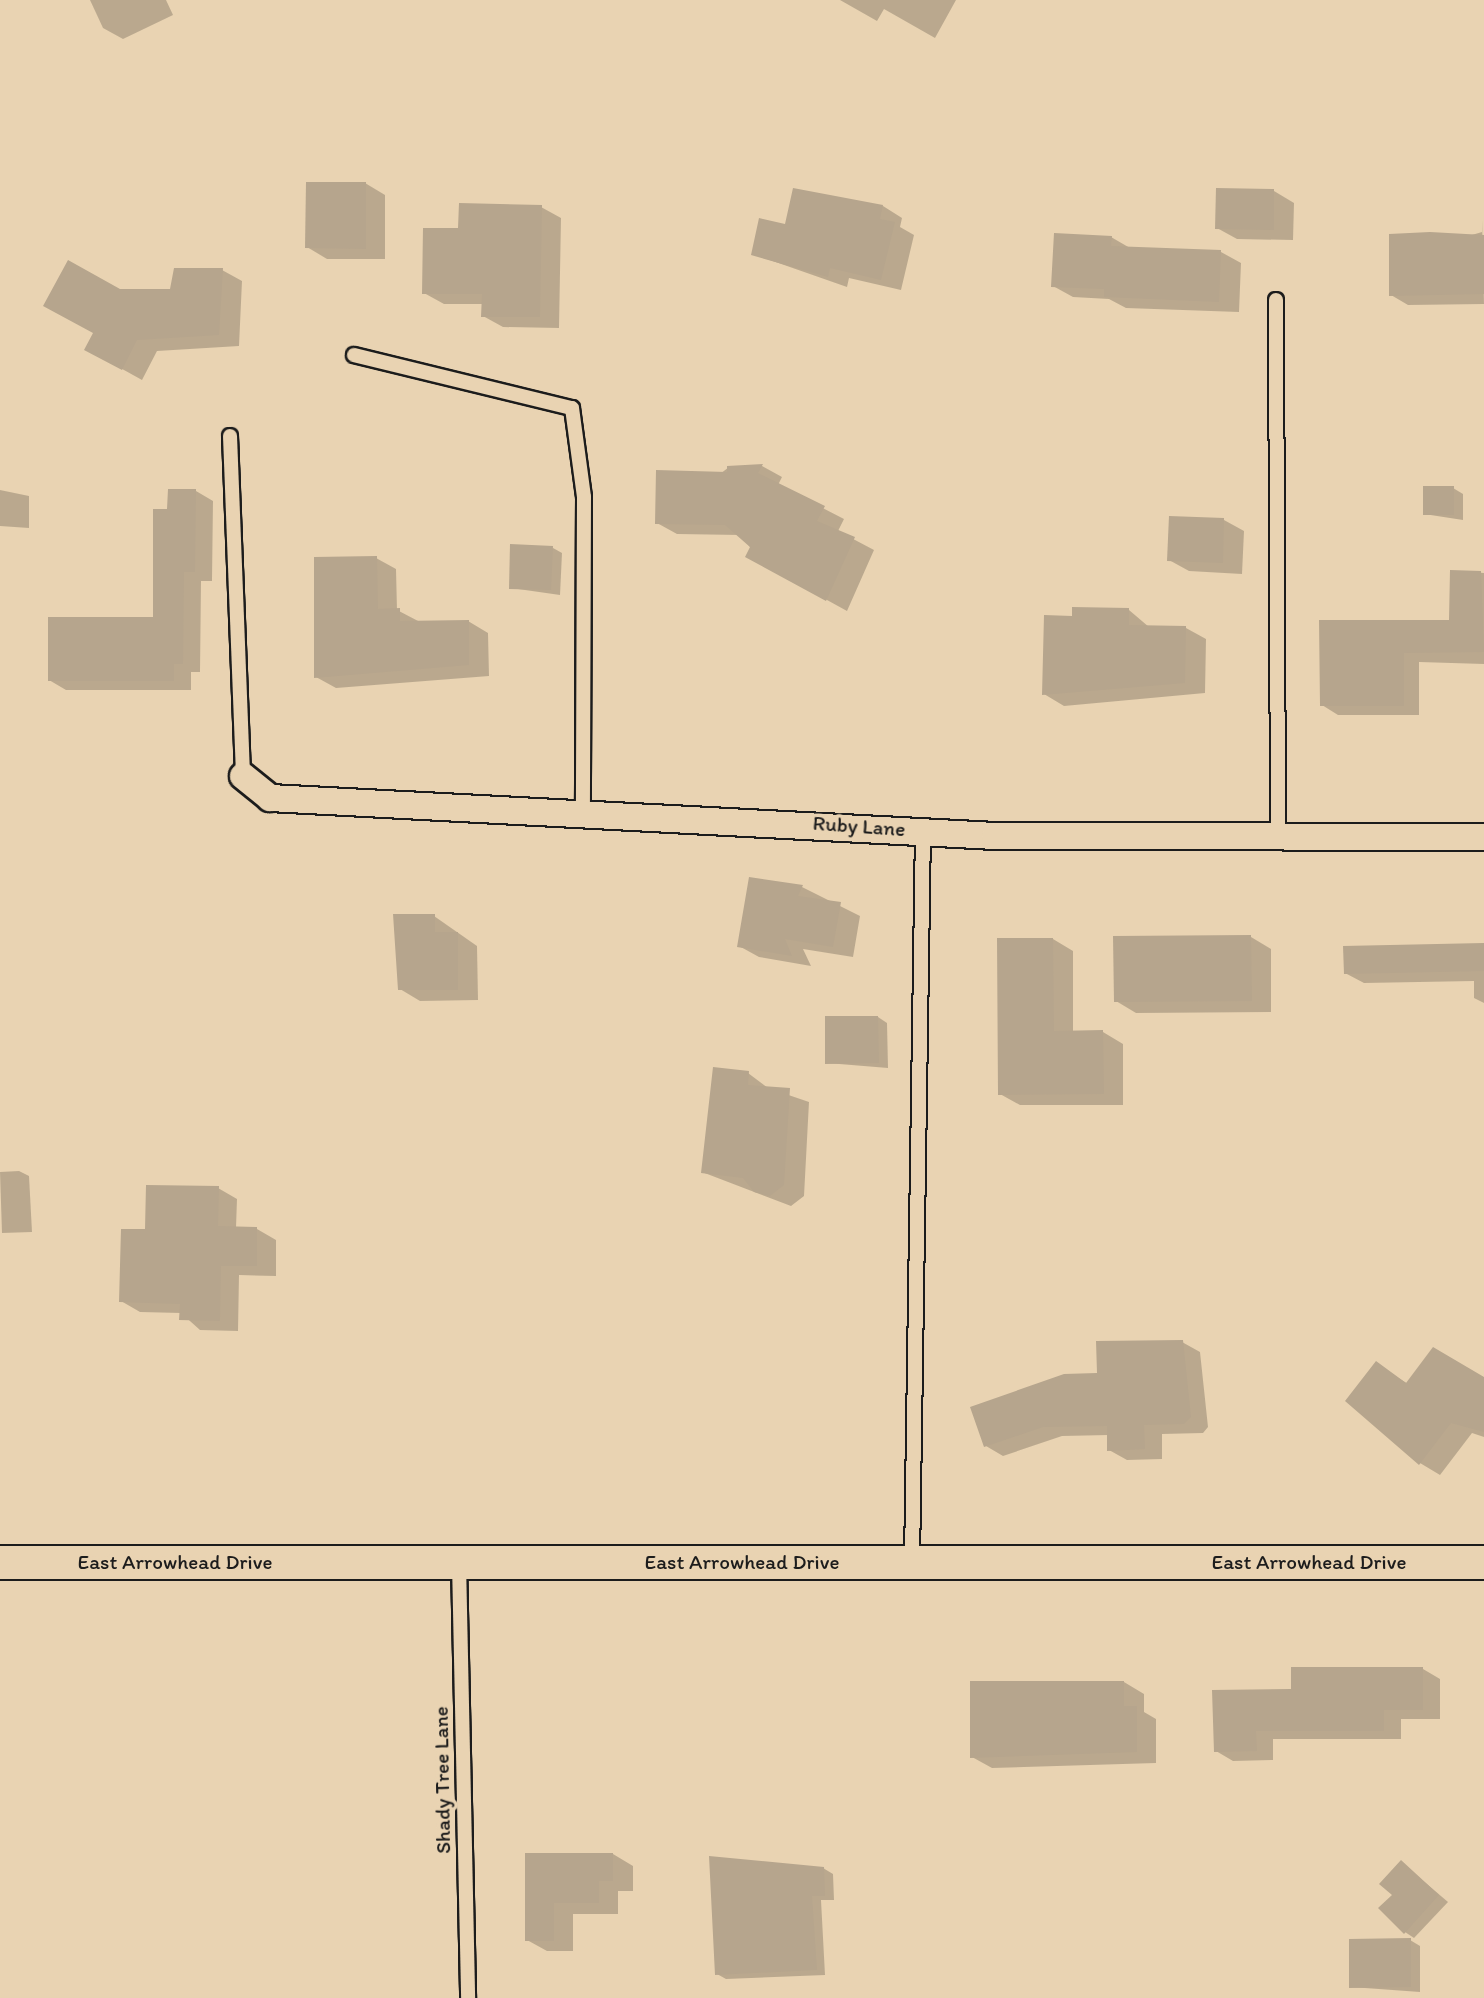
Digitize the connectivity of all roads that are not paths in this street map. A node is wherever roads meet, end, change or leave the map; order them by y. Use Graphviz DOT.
graph roads {
  1 [pos="1276,300"];
  2 [pos="354,355"];
  3 [pos="230,436"];
  4 [pos="243,776"];
  5 [pos="583,812"];
  6 [pos="923,831"];
  7 [pos="1278,837"];
  8 [pos="1484,837"];
  9 [pos="0,1562"];
  10 [pos="458,1562"];
  11 [pos="912,1562"];
  12 [pos="1484,1562"];
  13 [pos="468,1998"];
  1 -- 7 [label="lane"];
  2 -- 5 [label="lane"];
  3 -- 4 [label="lane"];
  4 -- 5 [label="street, Ruby Lane"];
  5 -- 6 [label="street, Ruby Lane"];
  6 -- 7 [label="street, Ruby Lane"];
  6 -- 11 [label="lane"];
  7 -- 8 [label="street, Ruby Lane"];
  9 -- 10 [label="street, East Arrowhead Drive"];
  10 -- 11 [label="street, East Arrowhead Drive"];
  10 -- 13 [label="lane, Shady Tree Lane"];
  11 -- 12 [label="street, East Arrowhead Drive"];
}
